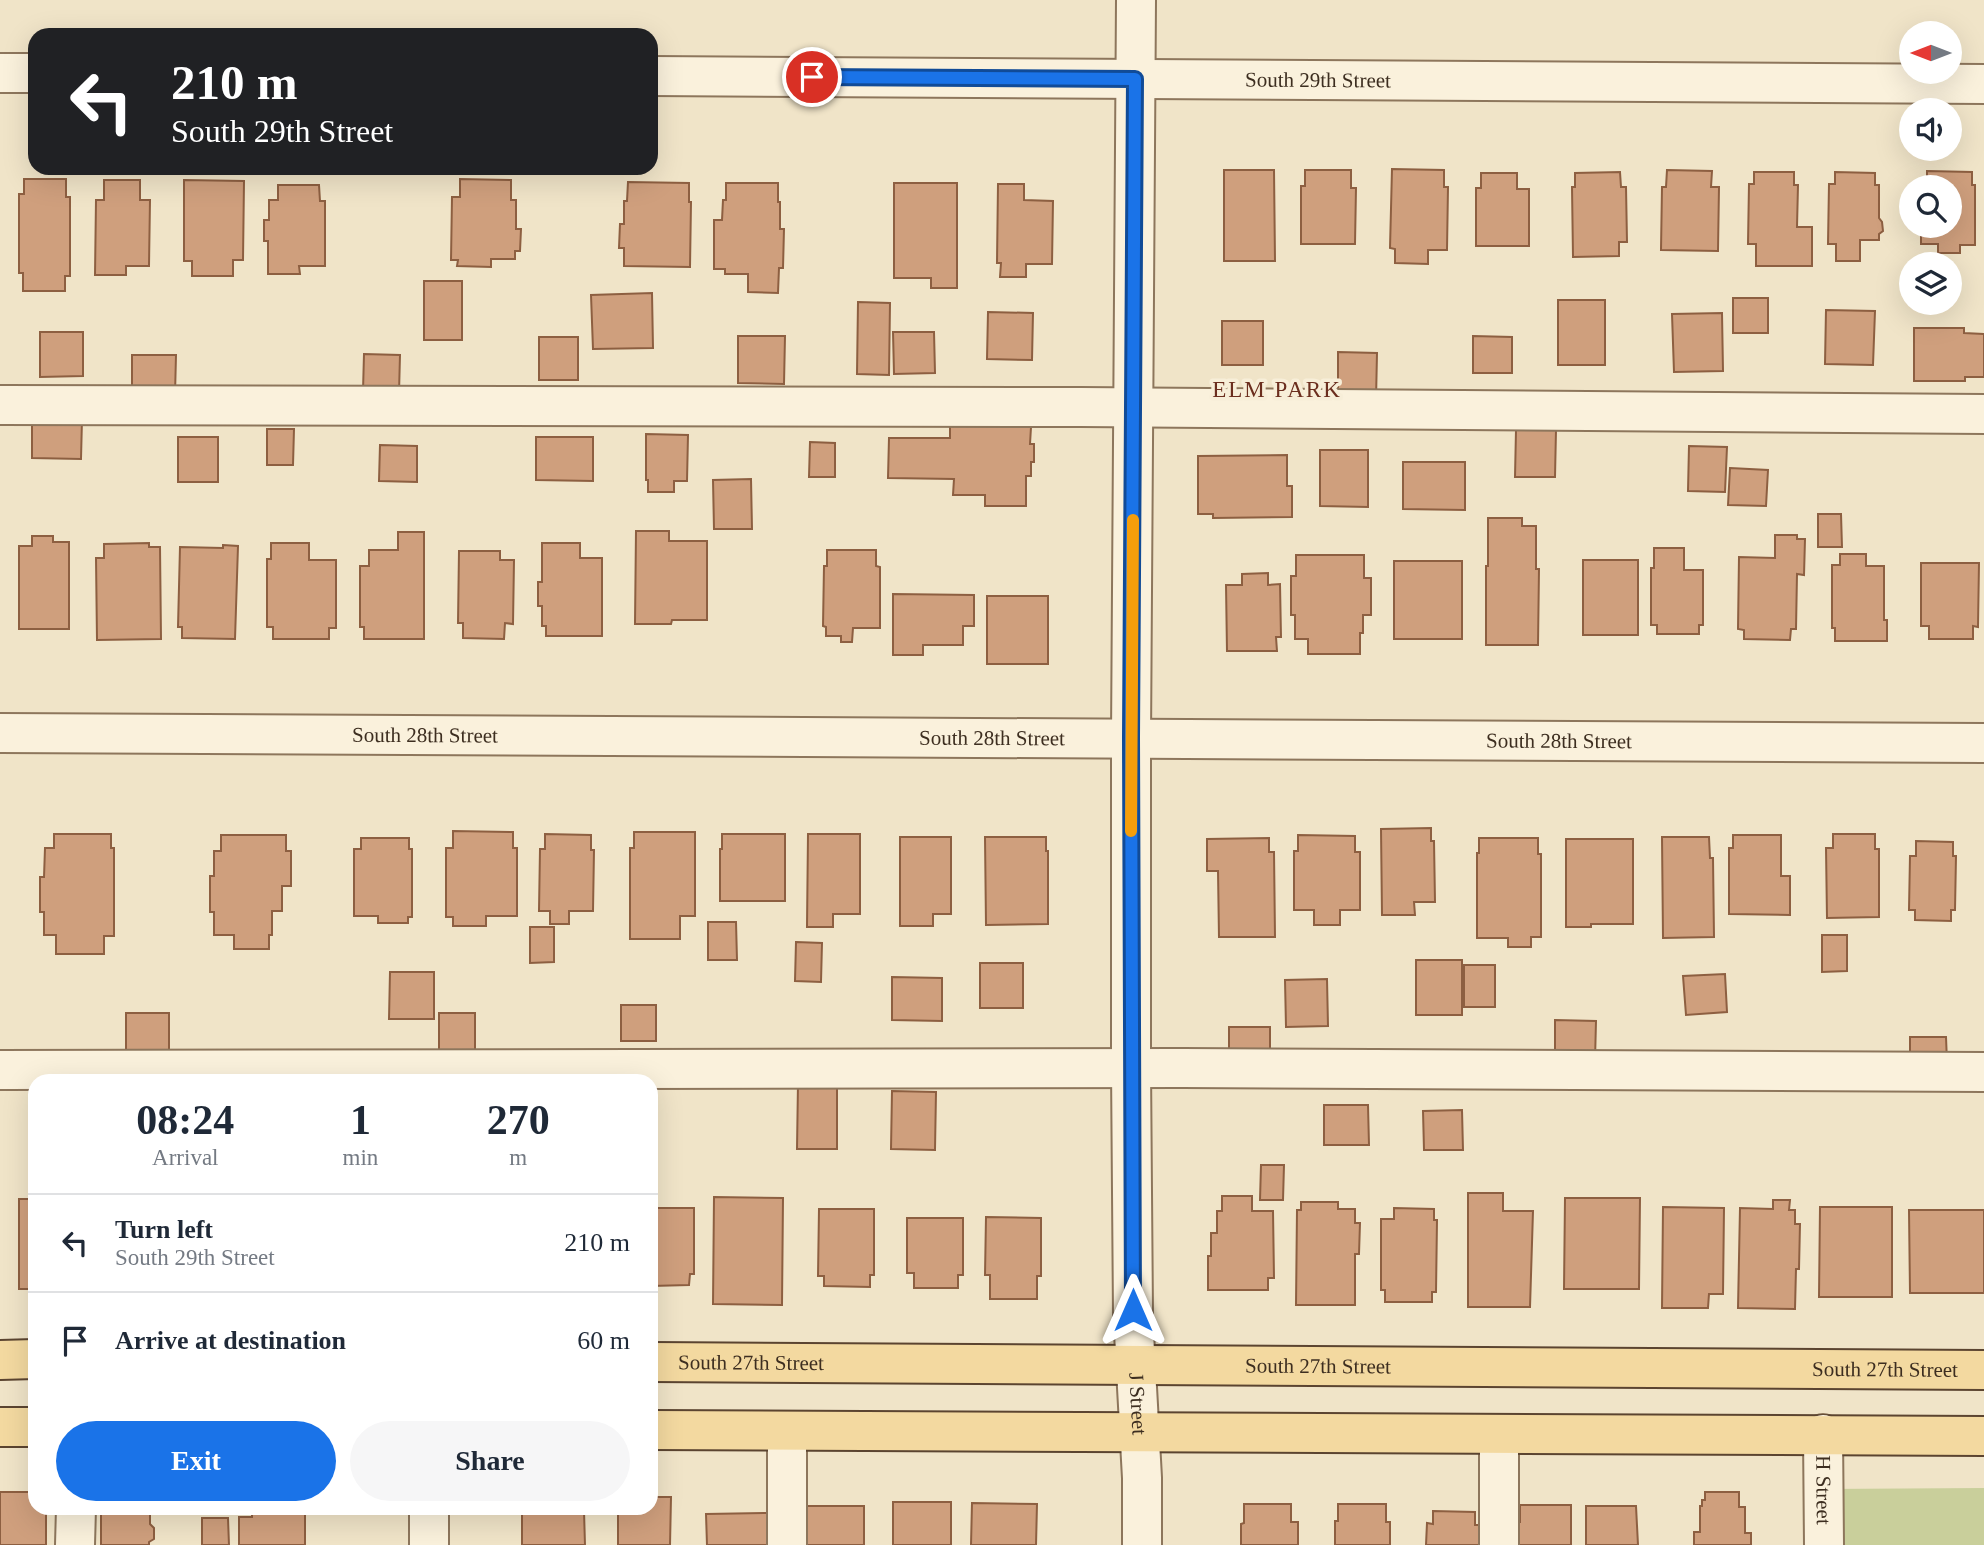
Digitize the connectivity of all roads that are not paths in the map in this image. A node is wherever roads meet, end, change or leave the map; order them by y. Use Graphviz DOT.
graph roads {
  1 [pos="1136,0"];
  2 [pos="0,73"];
  3 [pos="28,73"];
  4 [pos="658,76"];
  5 [pos="1135,79"];
  6 [pos="1984,84"];
  7 [pos="0,405"];
  8 [pos="1133,408"];
  9 [pos="1984,414"];
  10 [pos="0,733"];
  11 [pos="1131,738"];
  12 [pos="1984,743"];
  13 [pos="1131,1068"];
  14 [pos="0,1070"];
  15 [pos="1984,1072"];
  16 [pos="28,1359"];
  17 [pos="0,1360"];
  18 [pos="658,1362"];
  19 [pos="1136,1365"];
  20 [pos="1984,1370"];
  21 [pos="0,1427"];
  22 [pos="28,1427"];
  23 [pos="658,1430"];
  24 [pos="787,1431"];
  25 [pos="1140,1432"];
  26 [pos="1499,1434"];
  27 [pos="1823,1434"];
  28 [pos="1984,1436"];
  29 [pos="76,1515"];
  30 [pos="429,1515"];
  31 [pos="75,1545"];
  32 [pos="429,1545"];
  33 [pos="787,1545"];
  34 [pos="1142,1545"];
  35 [pos="1499,1545"];
  36 [pos="1824,1545"];
  1 -- 5 [label="street, J Street"];
  2 -- 3 [label="street"];
  4 -- 5 [label="street, South 29th Street"];
  5 -- 6 [label="street, South 29th Street"];
  5 -- 8 [label="street, J Street"];
  7 -- 8 [label="street"];
  8 -- 9 [label="street"];
  8 -- 11 [label="street, J Street"];
  10 -- 11 [label="street, South 28th Street"];
  11 -- 12 [label="street, South 28th Street"];
  11 -- 13 [label="street, J Street"];
  13 -- 14 [label="street"];
  13 -- 15 [label="street"];
  13 -- 19 [label="street, J Street"];
  16 -- 17 [label="main road"];
  18 -- 19 [label="main road, South 27th Street"];
  19 -- 20 [label="main road, South 27th Street"];
  19 -- 25 [label="street, J Street"];
  21 -- 22 [label="main road"];
  23 -- 24 [label="main road"];
  24 -- 25 [label="main road"];
  24 -- 33 [label="street"];
  25 -- 26 [label="main road"];
  25 -- 34 [label="street, J Street"];
  26 -- 27 [label="main road"];
  26 -- 35 [label="street"];
  27 -- 28 [label="main road"];
  27 -- 36 [label="street, H Street"];
  29 -- 31 [label="street"];
  30 -- 32 [label="street"];
}
